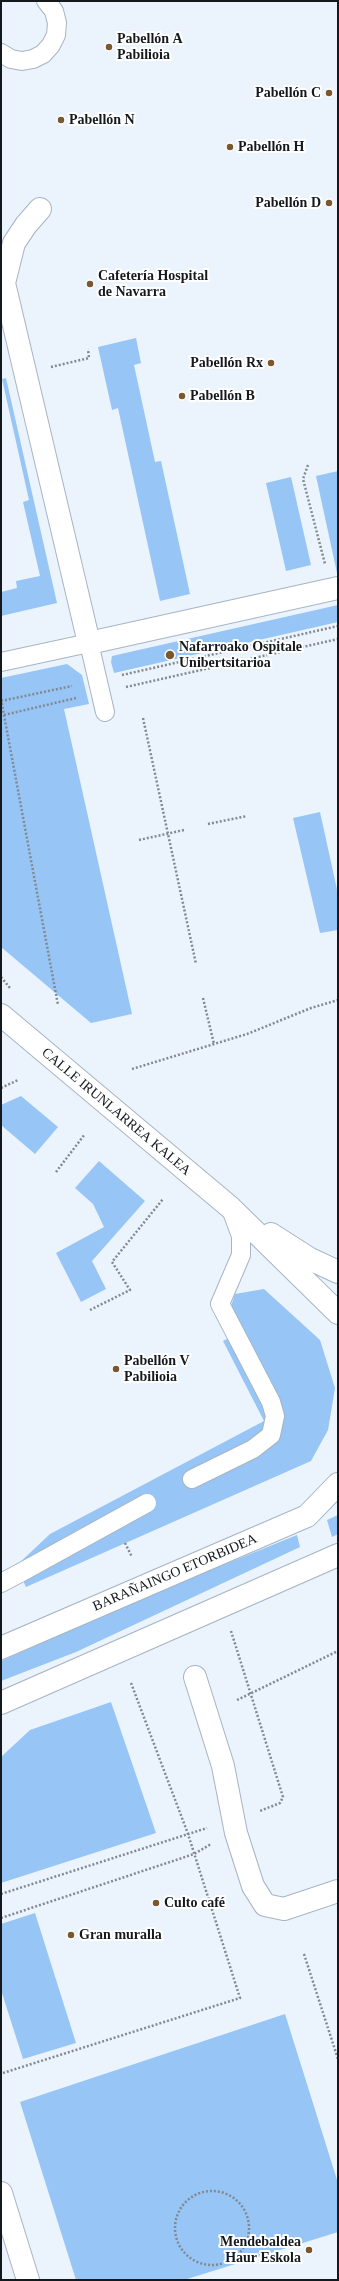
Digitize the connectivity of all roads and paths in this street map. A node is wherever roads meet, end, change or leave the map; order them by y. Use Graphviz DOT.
graph roads {
  1 [pos="46,1"];
  2 [pos="1,53"];
  3 [pos="40,209"];
  4 [pos="88,349"];
  5 [pos="26,373"];
  6 [pos="308,465"];
  7 [pos="326,567"];
  8 [pos="338,588"];
  9 [pos="338,626"];
  10 [pos="338,640"];
  11 [pos="89,643"];
  12 [pos="1,662"];
  13 [pos="99,686"];
  14 [pos="1,700"];
  15 [pos="1,707"];
  16 [pos="105,712"];
  17 [pos="4,714"];
  18 [pos="143,718"];
  19 [pos="247,816"];
  20 [pos="208,824"];
  21 [pos="184,830"];
  22 [pos="167,834"];
  23 [pos="140,840"];
  24 [pos="196,964"];
  25 [pos="203,998"];
  26 [pos="338,1000"];
  27 [pos="58,1005"];
  28 [pos="1,1015"];
  29 [pos="214,1044"];
  30 [pos="132,1069"];
  31 [pos="18,1080"];
  32 [pos="1,1088"];
  33 [pos="85,1134"];
  34 [pos="56,1172"];
  35 [pos="163,1199"];
  36 [pos="231,1208"];
  37 [pos="338,1272"];
  38 [pos="90,1310"];
  39 [pos="338,1313"];
  40 [pos="192,1478"];
  41 [pos="338,1484"];
  42 [pos="147,1503"];
  43 [pos="338,1555"];
  44 [pos="1,1583"];
  45 [pos="229,1626"];
  46 [pos="1,1648"];
  47 [pos="338,1651"];
  48 [pos="195,1677"];
  49 [pos="131,1683"];
  50 [pos="249,1694"];
  51 [pos="237,1700"];
  52 [pos="1,1703"];
  53 [pos="256,1812"];
  54 [pos="209,1828"];
  55 [pos="188,1834"];
  56 [pos="215,1841"];
  57 [pos="194,1854"];
  58 [pos="338,1891"];
  59 [pos="1,1894"];
  60 [pos="1,1918"];
  61 [pos="304,1954"];
  62 [pos="338,2059"];
  63 [pos="4,2073"];
  64 [pos="1,2193"];
  65 [pos="176,2216"];
  66 [pos="28,2280"];
  1 -- 2 [label="lane"];
  3 -- 5 [label="main road"];
  4 -- 5 [label="path"];
  5 -- 11 [label="main road"];
  6 -- 7 [label="path"];
  8 -- 11 [label="main road"];
  9 -- 13 [label="path"];
  10 -- 13 [label="path"];
  11 -- 12 [label="lane"];
  11 -- 13 [label="lane"];
  13 -- 14 [label="path"];
  13 -- 16 [label="lane"];
  13 -- 17 [label="path"];
  14 -- 15 [label="path"];
  15 -- 17 [label="path"];
  17 -- 27 [label="path"];
  18 -- 22 [label="path"];
  19 -- 20 [label="path"];
  21 -- 22 [label="path"];
  22 -- 23 [label="path"];
  22 -- 24 [label="path"];
  25 -- 29 [label="path"];
  26 -- 29 [label="path"];
  28 -- 36 [label="main road, CALLE IRUNLARREA KALEA"];
  29 -- 30 [label="path"];
  31 -- 32 [label="path"];
  33 -- 34 [label="path"];
  35 -- 38 [label="path"];
  36 -- 37 [label="main road, CALLE IRUNLARREA KALEA"];
  36 -- 39 [label="main road, CALLE IRUNLARREA KALEA"];
  36 -- 40 [label="lane"];
  41 -- 46 [label="main road, BARAÑAINGO ETORBIDEA"];
  42 -- 44 [label="lane, bridge"];
  43 -- 52 [label="main road"];
  45 -- 50 [label="path"];
  47 -- 50 [label="path"];
  48 -- 58 [label="main road"];
  49 -- 55 [label="path"];
  50 -- 51 [label="path"];
  50 -- 53 [label="path"];
  54 -- 55 [label="path"];
  55 -- 57 [label="path"];
  55 -- 59 [label="path"];
  56 -- 57 [label="path"];
  57 -- 60 [label="path"];
  57 -- 63 [label="path"];
  61 -- 62 [label="path"];
  64 -- 66 [label="main road"];
  65 -- 65 [label="path"];
}
